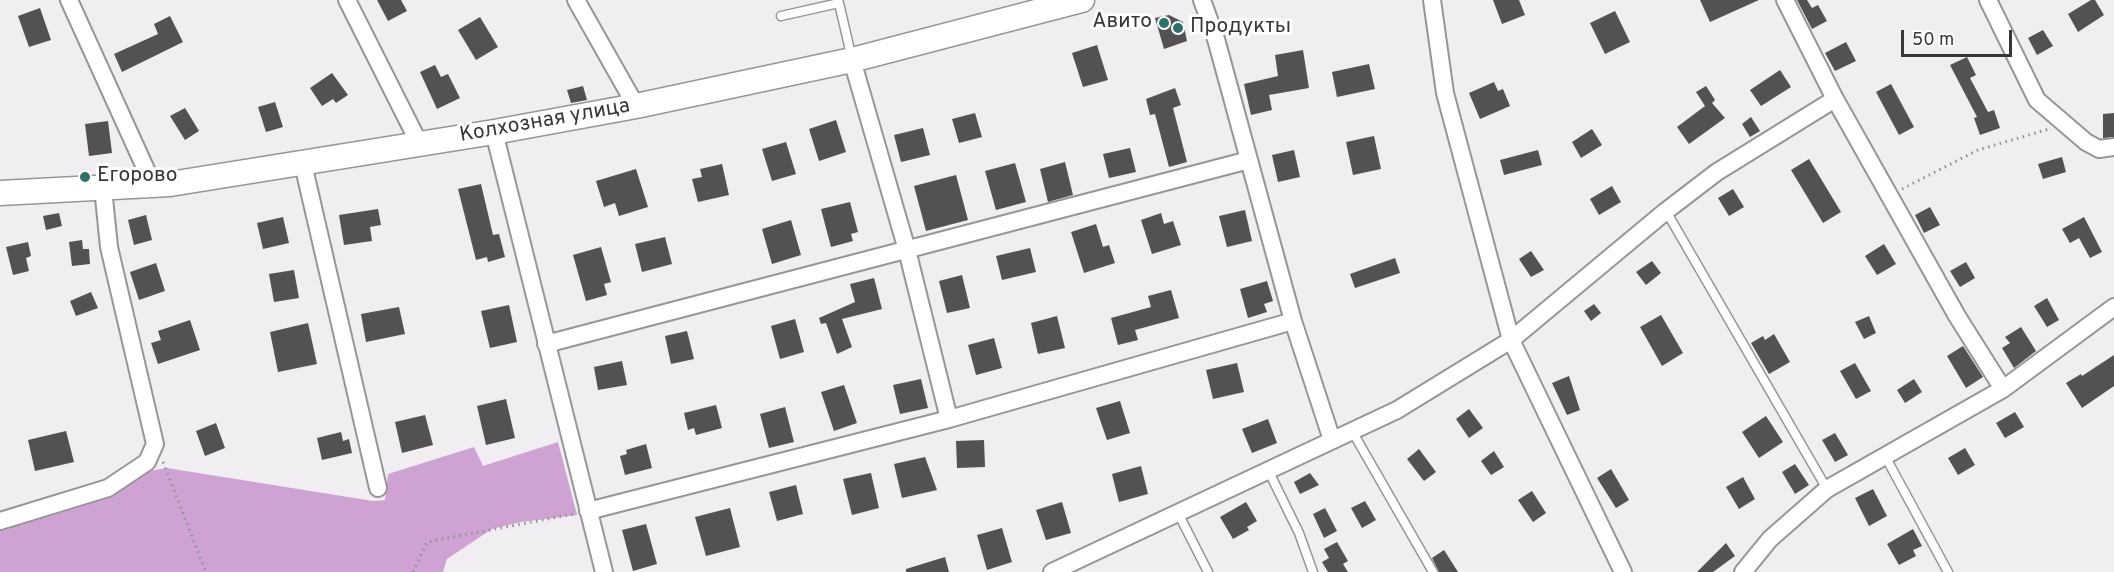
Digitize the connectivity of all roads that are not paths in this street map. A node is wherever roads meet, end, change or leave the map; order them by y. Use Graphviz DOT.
graph roads {
  1 [pos="69,0"];
  2 [pos="347,0"];
  3 [pos="576,0"];
  4 [pos="1082,0"];
  5 [pos="1432,0"];
  6 [pos="1785,0"];
  7 [pos="1988,0"];
  8 [pos="1209,8"];
  9 [pos="781,16"];
  10 [pos="852,60"];
  11 [pos="1835,99"];
  12 [pos="636,106"];
  13 [pos="494,132"];
  14 [pos="420,145"];
  15 [pos="2114,147"];
  16 [pos="1249,160"];
  17 [pos="303,164"];
  18 [pos="153,185"];
  19 [pos="102,188"];
  20 [pos="0,193"];
  21 [pos="1666,211"];
  22 [pos="907,250"];
  23 [pos="2114,307"];
  24 [pos="1293,321"];
  25 [pos="1511,340"];
  26 [pos="546,344"];
  27 [pos="2003,389"];
  28 [pos="949,420"];
  29 [pos="1352,431"];
  30 [pos="1332,440"];
  31 [pos="1885,456"];
  32 [pos="1268,470"];
  33 [pos="378,489"];
  34 [pos="1827,489"];
  35 [pos="588,512"];
  36 [pos="1178,513"];
  37 [pos="0,521"];
  38 [pos="604,572"];
  39 [pos="1052,572"];
  40 [pos="1208,572"];
  41 [pos="1313,572"];
  42 [pos="1433,572"];
  43 [pos="1623,572"];
  44 [pos="1743,572"];
  45 [pos="1948,572"];
  1 -- 18 [label="street"];
  2 -- 14 [label="street"];
  3 -- 12 [label="street"];
  4 -- 10 [label="main road, Колхозная улица"];
  5 -- 25 [label="street"];
  6 -- 11 [label="street"];
  7 -- 15 [label="street"];
  8 -- 16 [label="street"];
  9 -- 10 [label="lane"];
  10 -- 12 [label="main road, Колхозная улица"];
  10 -- 22 [label="street"];
  11 -- 21 [label="street"];
  11 -- 27 [label="street"];
  12 -- 13 [label="main road, Колхозная улица"];
  13 -- 14 [label="main road, Колхозная улица"];
  13 -- 26 [label="street"];
  14 -- 17 [label="main road, Колхозная улица"];
  16 -- 22 [label="street"];
  16 -- 24 [label="street"];
  17 -- 18 [label="main road, Колхозная улица"];
  17 -- 33 [label="street"];
  18 -- 19 [label="main road, Колхозная улица"];
  19 -- 20 [label="main road, Колхозная улица"];
  19 -- 37 [label="street"];
  21 -- 25 [label="street"];
  21 -- 34 [label="lane"];
  22 -- 26 [label="street"];
  22 -- 28 [label="street"];
  23 -- 27 [label="street"];
  24 -- 28 [label="street"];
  24 -- 30 [label="street"];
  25 -- 29 [label="street"];
  25 -- 43 [label="street"];
  26 -- 35 [label="street"];
  27 -- 31 [label="street"];
  28 -- 35 [label="street"];
  29 -- 30 [label="street"];
  29 -- 42 [label="lane"];
  30 -- 32 [label="street"];
  31 -- 34 [label="street"];
  31 -- 45 [label="lane"];
  32 -- 36 [label="street"];
  32 -- 41 [label="lane"];
  34 -- 44 [label="street"];
  35 -- 38 [label="street"];
  36 -- 39 [label="street"];
  36 -- 40 [label="lane"];
}
